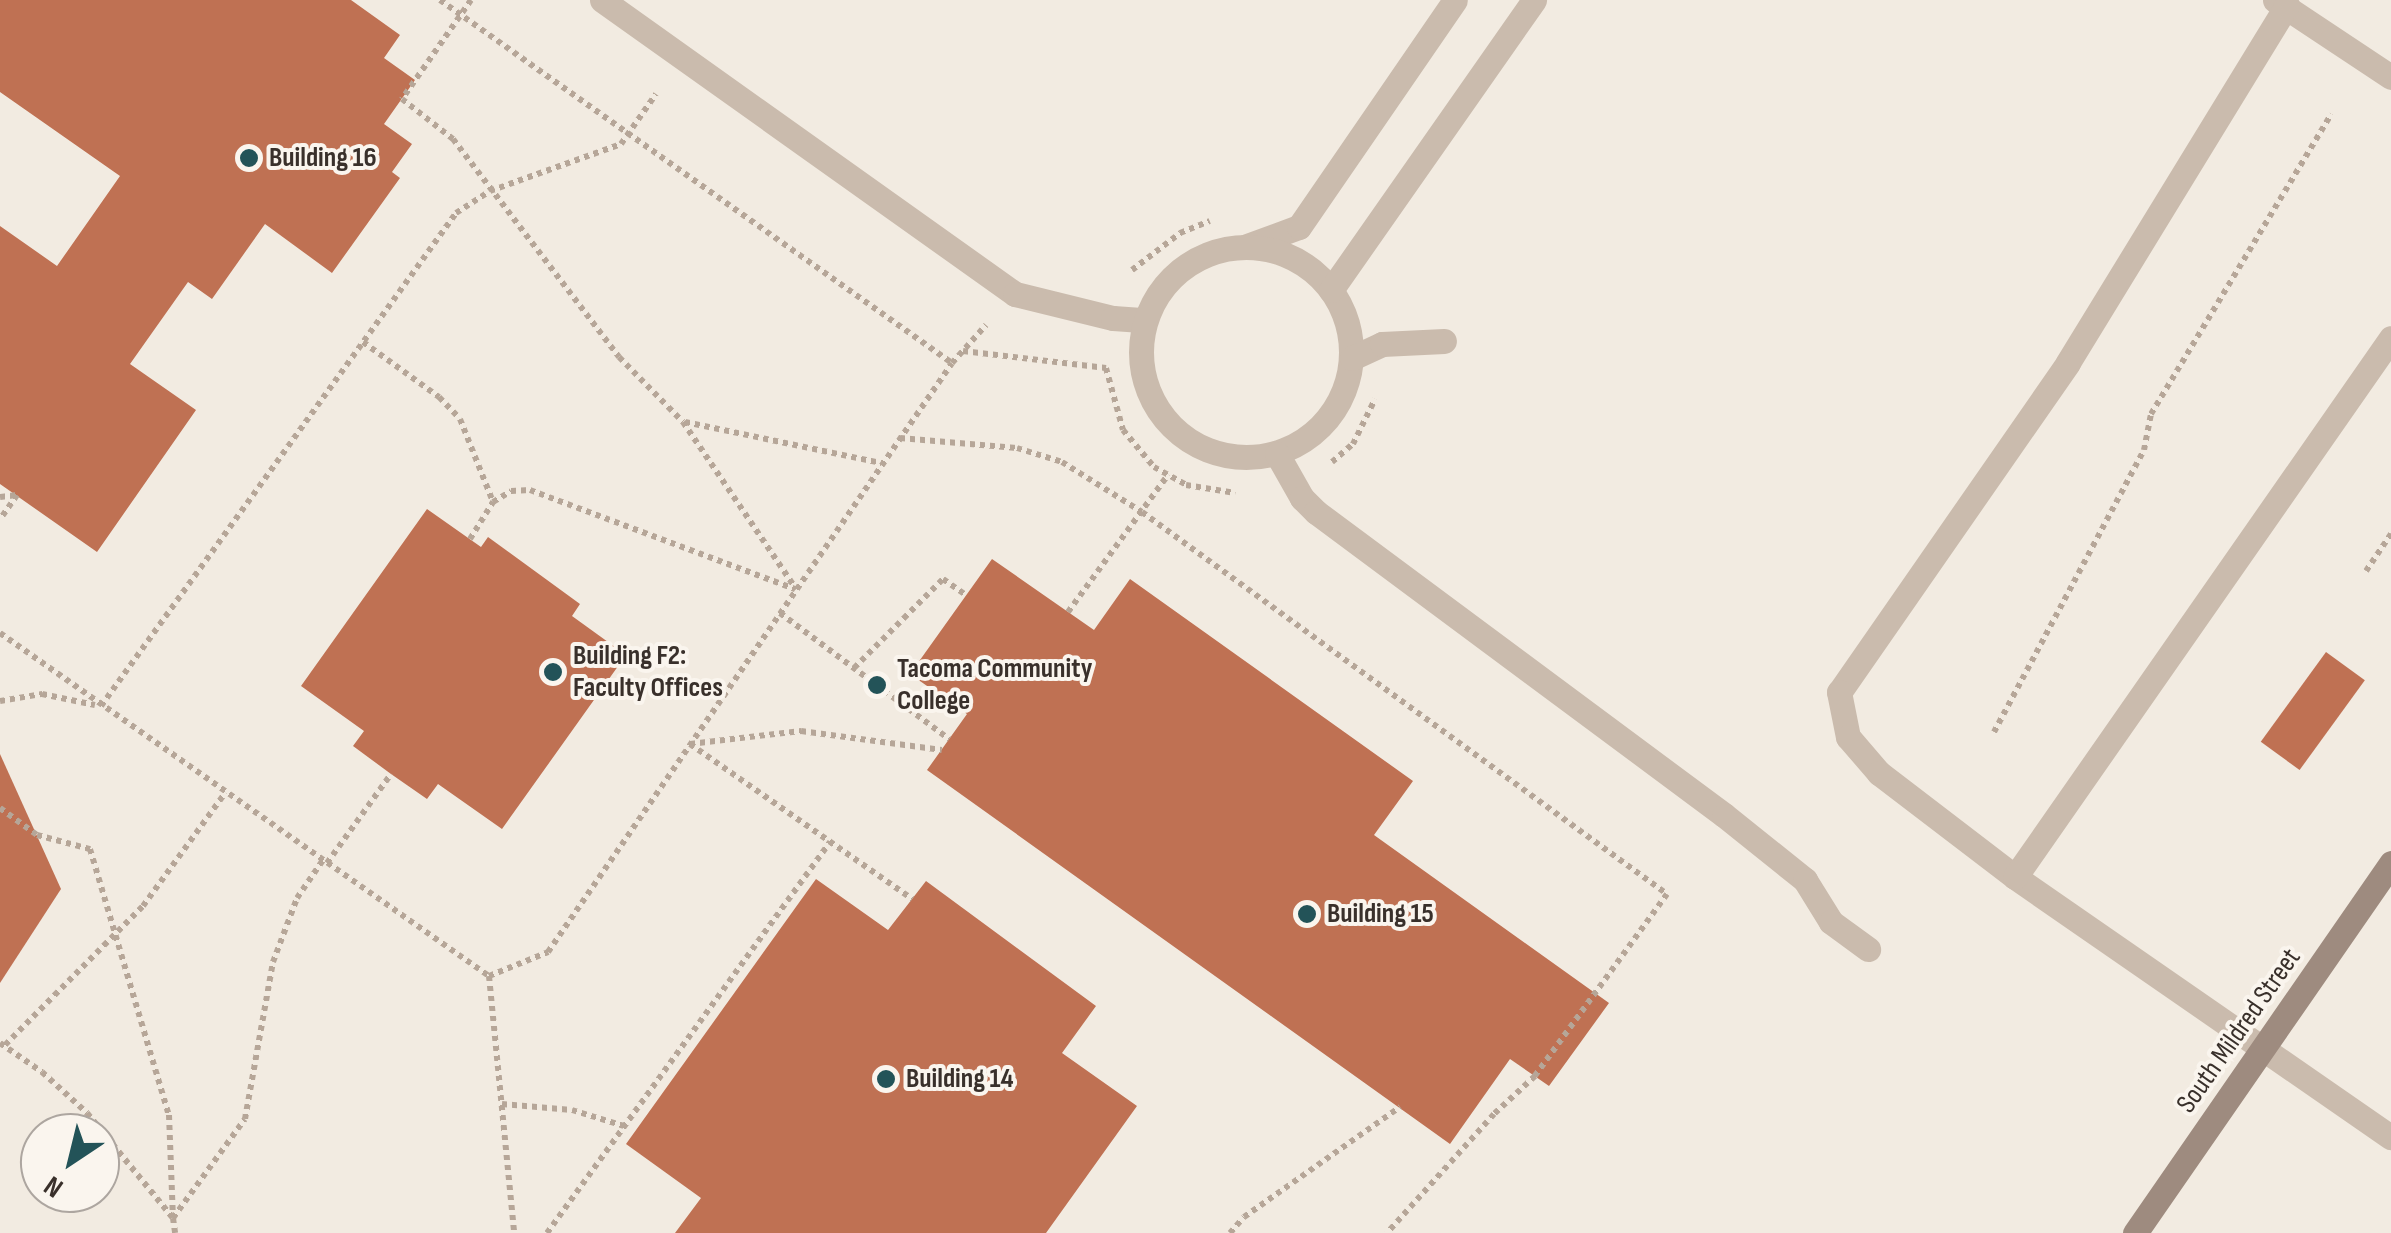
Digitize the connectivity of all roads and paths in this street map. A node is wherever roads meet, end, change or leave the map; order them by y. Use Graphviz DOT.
graph roads {
  1 [pos="440,0"];
  2 [pos="471,0"];
  3 [pos="602,0"];
  4 [pos="1455,0"];
  5 [pos="1534,0"];
  6 [pos="2281,2"];
  7 [pos="461,15"];
  8 [pos="683,56"];
  9 [pos="2391,77"];
  10 [pos="2331,114"];
  11 [pos="628,134"];
  12 [pos="490,191"];
  13 [pos="1219,218"];
  14 [pos="1245,246"];
  15 [pos="1132,270"];
  16 [pos="1331,290"];
  17 [pos="1014,294"];
  18 [pos="1145,320"];
  19 [pos="2391,338"];
  20 [pos="1444,340"];
  21 [pos="363,342"];
  22 [pos="962,351"];
  23 [pos="1352,358"];
  24 [pos="952,362"];
  25 [pos="1380,386"];
  26 [pos="683,422"];
  27 [pos="900,438"];
  28 [pos="1278,454"];
  29 [pos="882,463"];
  30 [pos="1327,466"];
  31 [pos="1168,475"];
  32 [pos="1234,493"];
  33 [pos="0,498"];
  34 [pos="493,502"];
  35 [pos="1142,512"];
  36 [pos="0,519"];
  37 [pos="2391,534"];
  38 [pos="470,540"];
  39 [pos="2366,572"];
  40 [pos="796,590"];
  41 [pos="966,596"];
  42 [pos="780,612"];
  43 [pos="1068,612"];
  44 [pos="0,633"];
  45 [pos="854,668"];
  46 [pos="0,701"];
  47 [pos="101,706"];
  48 [pos="1994,732"];
  49 [pos="949,738"];
  50 [pos="690,744"];
  51 [pos="942,750"];
  52 [pos="392,774"];
  53 [pos="225,793"];
  54 [pos="0,808"];
  55 [pos="830,842"];
  56 [pos="325,862"];
  57 [pos="2391,863"];
  58 [pos="2015,877"];
  59 [pos="912,899"];
  60 [pos="118,931"];
  61 [pos="1868,949"];
  62 [pos="490,976"];
  63 [pos="2,1044"];
  64 [pos="2265,1046"];
  65 [pos="502,1104"];
  66 [pos="1400,1108"];
  67 [pos="624,1126"];
  68 [pos="2391,1136"];
  69 [pos="173,1218"];
  70 [pos="175,1233"];
  71 [pos="514,1233"];
  72 [pos="547,1233"];
  73 [pos="1230,1233"];
  74 [pos="1387,1233"];
  75 [pos="2135,1233"];
  1 -- 7 [label="path"];
  2 -- 7 [label="path"];
  3 -- 8 [label="lane"];
  4 -- 14 [label="lane"];
  5 -- 16 [label="lane"];
  6 -- 9 [label="lane"];
  6 -- 58 [label="lane"];
  7 -- 11 [label="path"];
  7 -- 12 [label="path"];
  8 -- 11 [label="path"];
  8 -- 17 [label="lane"];
  10 -- 48 [label="path"];
  11 -- 12 [label="path"];
  11 -- 24 [label="path"];
  12 -- 21 [label="path"];
  12 -- 26 [label="path"];
  13 -- 15 [label="path"];
  14 -- 16 [label="lane"];
  14 -- 18 [label="lane"];
  16 -- 23 [label="lane"];
  17 -- 18 [label="lane"];
  17 -- 22 [label="path"];
  18 -- 28 [label="lane"];
  19 -- 58 [label="lane"];
  20 -- 23 [label="lane"];
  21 -- 34 [label="path"];
  21 -- 47 [label="path"];
  22 -- 24 [label="path"];
  22 -- 31 [label="path"];
  23 -- 28 [label="lane"];
  24 -- 27 [label="path"];
  25 -- 30 [label="path"];
  26 -- 29 [label="path"];
  26 -- 40 [label="path"];
  27 -- 29 [label="path"];
  27 -- 35 [label="path"];
  28 -- 61 [label="lane"];
  29 -- 40 [label="path"];
  31 -- 32 [label="path"];
  31 -- 35 [label="path"];
  33 -- 36 [label="path"];
  34 -- 38 [label="path"];
  34 -- 40 [label="path"];
  35 -- 43 [label="path"];
  35 -- 74 [label="path"];
  37 -- 39 [label="path"];
  40 -- 42 [label="path"];
  41 -- 45 [label="path"];
  42 -- 45 [label="path"];
  42 -- 50 [label="path"];
  44 -- 47 [label="path"];
  45 -- 49 [label="path"];
  46 -- 47 [label="path"];
  47 -- 53 [label="path"];
  50 -- 51 [label="path"];
  50 -- 55 [label="path"];
  50 -- 62 [label="path"];
  52 -- 56 [label="path"];
  53 -- 56 [label="path"];
  53 -- 60 [label="path"];
  54 -- 60 [label="path"];
  55 -- 59 [label="path"];
  55 -- 67 [label="path"];
  56 -- 62 [label="path"];
  56 -- 69 [label="path"];
  57 -- 64 [label="main road, South Mildred Street"];
  58 -- 64 [label="lane"];
  60 -- 63 [label="path"];
  60 -- 69 [label="path"];
  62 -- 65 [label="path"];
  63 -- 69 [label="path"];
  64 -- 68 [label="lane"];
  64 -- 75 [label="main road, South Mildred Street"];
  65 -- 67 [label="path"];
  65 -- 71 [label="path"];
  66 -- 73 [label="path"];
  67 -- 72 [label="path"];
  69 -- 70 [label="path"];
}
